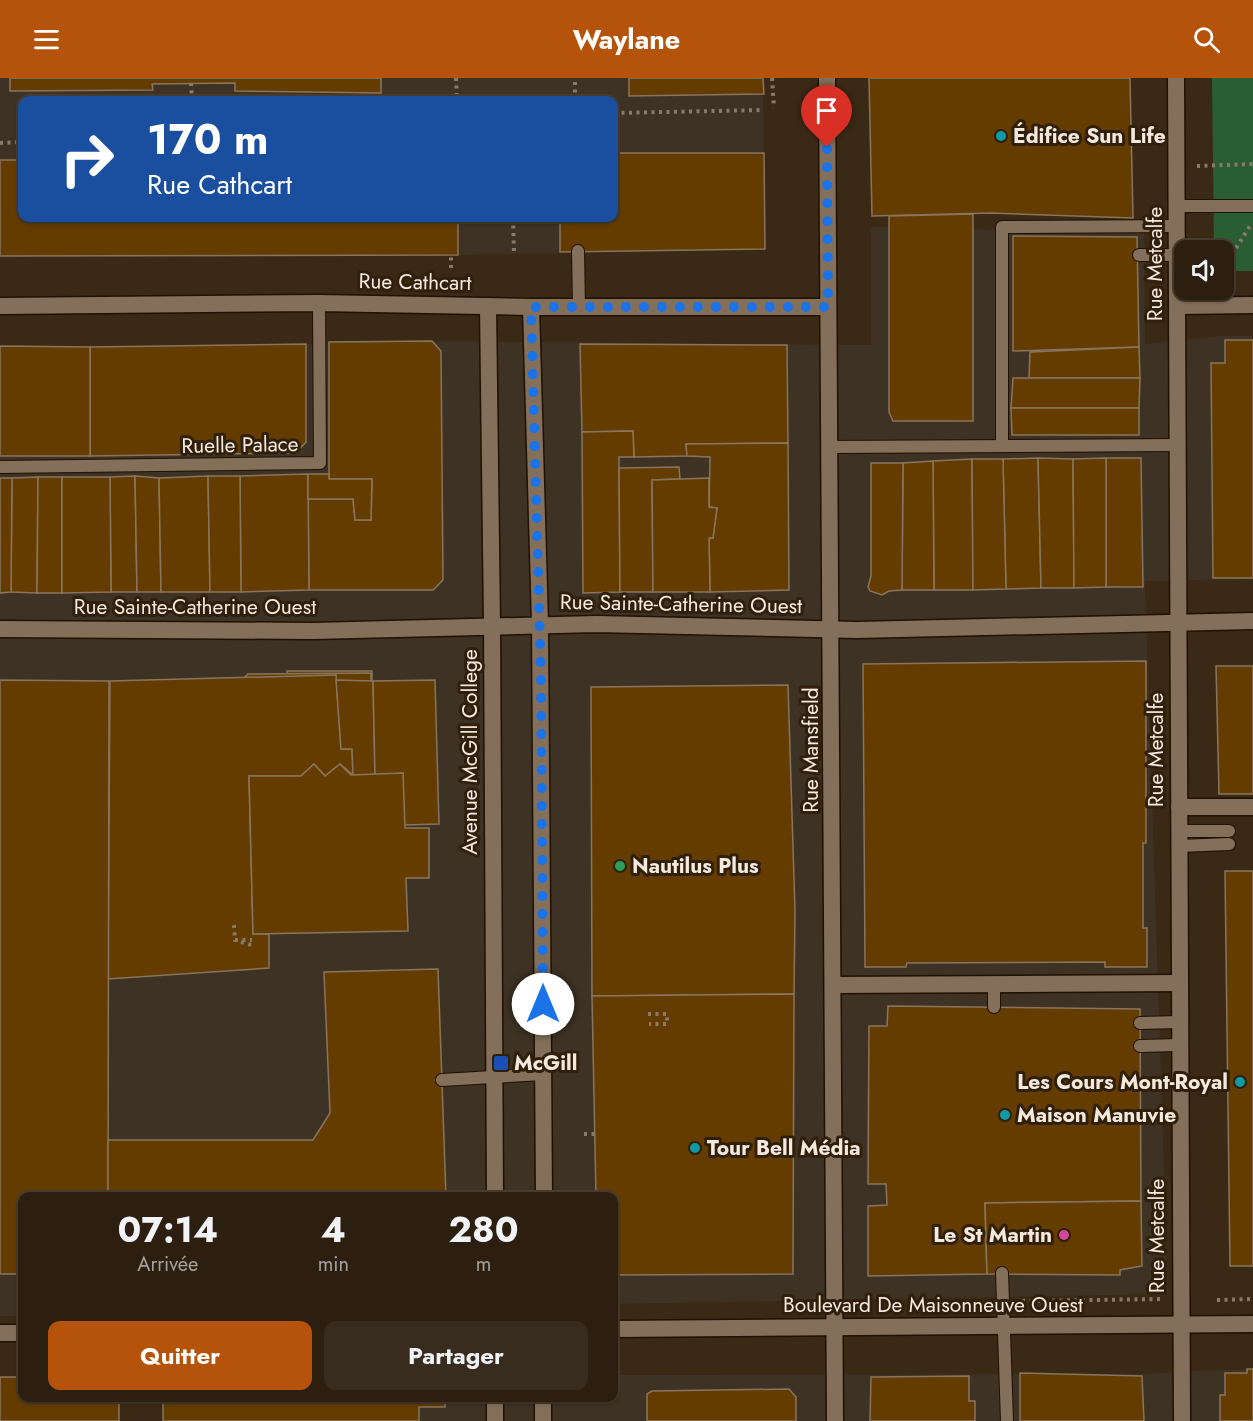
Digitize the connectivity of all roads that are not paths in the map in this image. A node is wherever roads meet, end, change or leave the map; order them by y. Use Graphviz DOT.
graph roads {
  1 [pos="827,78"];
  2 [pos="1176,78"];
  3 [pos="1177,206"];
  4 [pos="1253,206"];
  5 [pos="1177,226"];
  6 [pos="1177,240"];
  7 [pos="578,251"];
  8 [pos="1139,255"];
  9 [pos="1174,255"];
  10 [pos="1177,300"];
  11 [pos="319,303"];
  12 [pos="1253,305"];
  13 [pos="0,306"];
  14 [pos="488,306"];
  15 [pos="1177,306"];
  16 [pos="531,307"];
  17 [pos="579,307"];
  18 [pos="828,307"];
  19 [pos="1002,445"];
  20 [pos="1178,445"];
  21 [pos="828,447"];
  22 [pos="0,467"];
  23 [pos="1253,621"];
  24 [pos="1179,622"];
  25 [pos="492,624"];
  26 [pos="540,624"];
  27 [pos="0,629"];
  28 [pos="832,630"];
  29 [pos="1179,807"];
  30 [pos="1253,807"];
  31 [pos="1229,831"];
  32 [pos="1179,839"];
  33 [pos="1229,844"];
  34 [pos="1179,983"];
  35 [pos="994,984"];
  36 [pos="834,985"];
  37 [pos="994,1007"];
  38 [pos="1179,1022"];
  39 [pos="1140,1023"];
  40 [pos="1179,1045"];
  41 [pos="1140,1046"];
  42 [pos="543,1074"];
  43 [pos="494,1077"];
  44 [pos="442,1080"];
  45 [pos="495,1192"];
  46 [pos="544,1192"];
  47 [pos="1002,1273"];
  48 [pos="1253,1324"];
  49 [pos="1180,1326"];
  50 [pos="834,1328"];
  51 [pos="1005,1328"];
  52 [pos="618,1329"];
  53 [pos="0,1333"];
  54 [pos="18,1333"];
  55 [pos="495,1402"];
  56 [pos="543,1402"];
  57 [pos="495,1421"];
  58 [pos="543,1421"];
  59 [pos="835,1421"];
  60 [pos="1007,1421"];
  61 [pos="1182,1421"];
  1 -- 18 [label="street, Rue Mansfield"];
  2 -- 3 [label="street, Rue Metcalfe"];
  3 -- 4 [label="lane"];
  3 -- 5 [label="street, Rue Metcalfe"];
  5 -- 6 [label="street, Rue Metcalfe"];
  5 -- 19 [label="lane"];
  7 -- 17 [label="lane"];
  8 -- 9 [label="lane"];
  10 -- 15 [label="street, Rue Metcalfe"];
  11 -- 13 [label="street, Rue Cathcart"];
  11 -- 14 [label="street, Rue Cathcart"];
  11 -- 22 [label="lane, Ruelle Palace"];
  12 -- 15 [label="street"];
  14 -- 16 [label="street, Rue Cathcart"];
  14 -- 25 [label="street, Avenue McGill College"];
  15 -- 20 [label="street, Rue Metcalfe"];
  16 -- 17 [label="street, Rue Cathcart"];
  16 -- 26 [label="street"];
  17 -- 18 [label="street, Rue Cathcart"];
  18 -- 21 [label="street, Rue Mansfield"];
  19 -- 20 [label="lane"];
  19 -- 21 [label="lane"];
  20 -- 24 [label="street, Rue Metcalfe"];
  21 -- 28 [label="street, Rue Mansfield"];
  23 -- 24 [label="street, Rue Sainte-Catherine Ouest"];
  24 -- 28 [label="street, Rue Sainte-Catherine Ouest"];
  24 -- 29 [label="street, Rue Metcalfe"];
  25 -- 26 [label="street, Rue Sainte-Catherine Ouest"];
  25 -- 27 [label="street, Rue Sainte-Catherine Ouest"];
  25 -- 43 [label="street, Avenue McGill College"];
  26 -- 28 [label="street, Rue Sainte-Catherine Ouest"];
  26 -- 42 [label="street"];
  28 -- 36 [label="street, Rue Mansfield"];
  29 -- 30 [label="street"];
  29 -- 32 [label="street, Rue Metcalfe"];
  31 -- 32 [label="lane"];
  32 -- 33 [label="lane"];
  32 -- 34 [label="street, Rue Metcalfe"];
  34 -- 35 [label="street"];
  34 -- 38 [label="street, Rue Metcalfe"];
  35 -- 36 [label="street"];
  35 -- 37 [label="lane"];
  36 -- 50 [label="street, Rue Mansfield"];
  38 -- 39 [label="lane"];
  38 -- 40 [label="street, Rue Metcalfe"];
  40 -- 41 [label="lane"];
  40 -- 49 [label="street, Rue Metcalfe"];
  42 -- 43 [label="lane"];
  42 -- 46 [label="street"];
  43 -- 44 [label="lane"];
  43 -- 45 [label="street, Avenue McGill College"];
  47 -- 51 [label="lane"];
  48 -- 49 [label="street, Boulevard De Maisonneuve Ouest"];
  49 -- 51 [label="street, Boulevard De Maisonneuve Ouest"];
  49 -- 61 [label="street, Rue Metcalfe"];
  50 -- 51 [label="street, Boulevard De Maisonneuve Ouest"];
  50 -- 52 [label="street, Boulevard De Maisonneuve Ouest"];
  50 -- 59 [label="street, Rue Mansfield"];
  51 -- 60 [label="lane"];
  53 -- 54 [label="street"];
  55 -- 57 [label="street"];
  56 -- 58 [label="street"];
}
